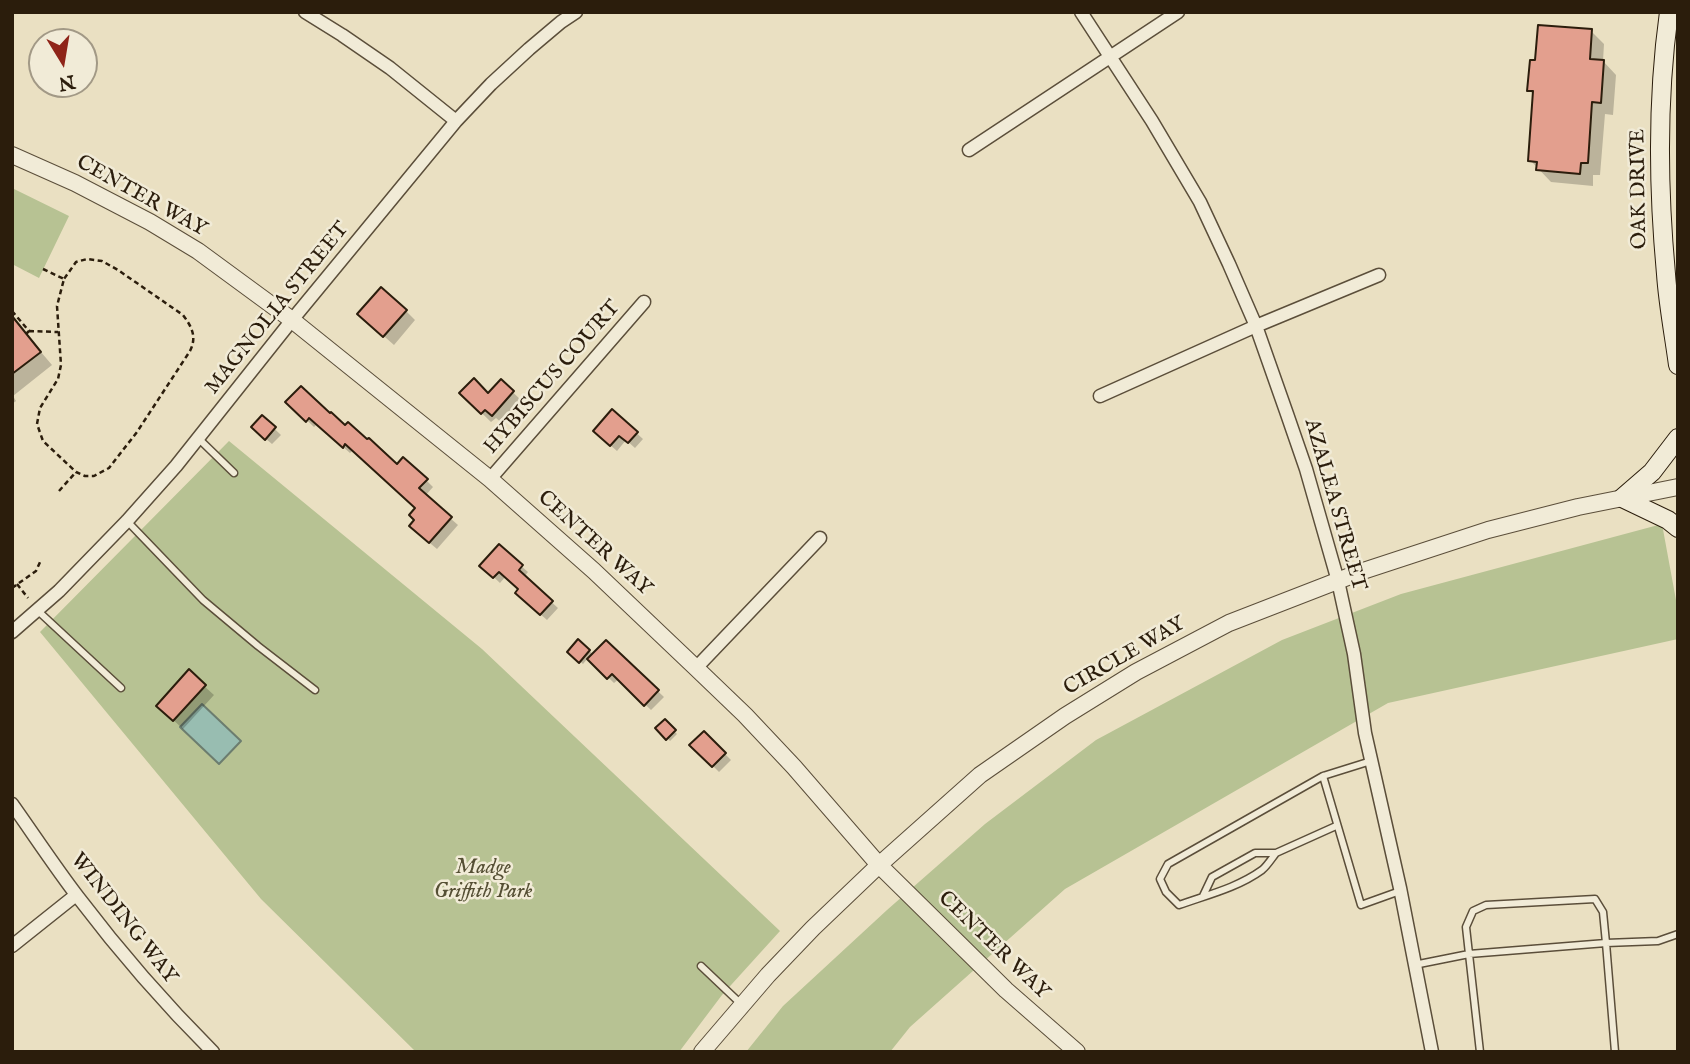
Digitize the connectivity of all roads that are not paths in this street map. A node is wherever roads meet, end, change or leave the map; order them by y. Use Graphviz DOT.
graph roads {
  1 [pos="305,12"];
  2 [pos="576,12"];
  3 [pos="1081,12"];
  4 [pos="1178,12"];
  5 [pos="1668,12"];
  6 [pos="1671,45"];
  7 [pos="1110,56"];
  8 [pos="456,121"];
  9 [pos="1669,140"];
  10 [pos="969,150"];
  11 [pos="12,155"];
  12 [pos="1379,275"];
  13 [pos="1672,275"];
  14 [pos="644,302"];
  15 [pos="292,320"];
  16 [pos="1256,326"];
  17 [pos="1678,365"];
  18 [pos="1100,396"];
  19 [pos="1678,438"];
  20 [pos="199,439"];
  21 [pos="234,473"];
  22 [pos="491,479"];
  23 [pos="1678,487"];
  24 [pos="1622,498"];
  25 [pos="127,522"];
  26 [pos="1678,528"];
  27 [pos="820,538"];
  28 [pos="1338,581"];
  29 [pos="37,610"];
  30 [pos="12,632"];
  31 [pos="696,667"];
  32 [pos="121,688"];
  33 [pos="315,690"];
  34 [pos="1371,761"];
  35 [pos="1322,776"];
  36 [pos="12,804"];
  37 [pos="1336,826"];
  38 [pos="1276,853"];
  39 [pos="879,865"];
  40 [pos="1400,891"];
  41 [pos="76,895"];
  42 [pos="1203,896"];
  43 [pos="1678,934"];
  44 [pos="1606,943"];
  45 [pos="12,946"];
  46 [pos="1469,954"];
  47 [pos="1415,965"];
  48 [pos="701,966"];
  49 [pos="742,1005"];
  50 [pos="213,1052"];
  51 [pos="702,1052"];
  52 [pos="1077,1052"];
  53 [pos="1432,1052"];
  54 [pos="1480,1052"];
  55 [pos="1615,1052"];
  1 -- 8 [label="street"];
  2 -- 8 [label="street, MAGNOLIA STREET"];
  3 -- 7 [label="street, AZALEA STREET"];
  4 -- 7 [label="street"];
  5 -- 6 [label="main road, OAK DRIVE"];
  6 -- 9 [label="main road, OAK DRIVE"];
  7 -- 10 [label="street"];
  7 -- 16 [label="street, AZALEA STREET"];
  8 -- 15 [label="street, MAGNOLIA STREET"];
  9 -- 13 [label="main road, OAK DRIVE"];
  11 -- 15 [label="street, CENTER WAY"];
  12 -- 16 [label="street"];
  13 -- 17 [label="main road, OAK DRIVE"];
  14 -- 22 [label="street, HYBISCUS COURT"];
  15 -- 20 [label="street, MAGNOLIA STREET"];
  15 -- 22 [label="street, CENTER WAY"];
  16 -- 18 [label="street"];
  16 -- 28 [label="street, AZALEA STREET"];
  19 -- 24 [label="main road"];
  20 -- 21 [label="lane"];
  20 -- 25 [label="street, MAGNOLIA STREET"];
  22 -- 31 [label="street, CENTER WAY"];
  23 -- 24 [label="street, CIRCLE WAY"];
  24 -- 26 [label="main road"];
  24 -- 28 [label="street, CIRCLE WAY"];
  25 -- 29 [label="street, MAGNOLIA STREET"];
  25 -- 33 [label="lane"];
  27 -- 31 [label="street"];
  28 -- 34 [label="street, AZALEA STREET"];
  28 -- 39 [label="street, CIRCLE WAY"];
  29 -- 30 [label="street, MAGNOLIA STREET"];
  29 -- 32 [label="lane"];
  31 -- 39 [label="street, CENTER WAY"];
  34 -- 35 [label="lane"];
  34 -- 40 [label="street, AZALEA STREET"];
  35 -- 37 [label="lane"];
  35 -- 42 [label="lane"];
  36 -- 41 [label="street, WINDING WAY"];
  37 -- 38 [label="lane"];
  37 -- 40 [label="lane"];
  38 -- 42 [label="lane"];
  38 -- 42 [label="lane"];
  39 -- 49 [label="street, CIRCLE WAY"];
  39 -- 52 [label="street, CENTER WAY"];
  40 -- 47 [label="street, AZALEA STREET"];
  41 -- 45 [label="street"];
  41 -- 50 [label="street, WINDING WAY"];
  43 -- 44 [label="lane"];
  44 -- 46 [label="lane"];
  44 -- 46 [label="lane"];
  44 -- 55 [label="lane"];
  46 -- 47 [label="lane"];
  46 -- 54 [label="lane"];
  47 -- 53 [label="street, AZALEA STREET"];
  48 -- 49 [label="lane"];
  49 -- 51 [label="street, CIRCLE WAY"];
}
